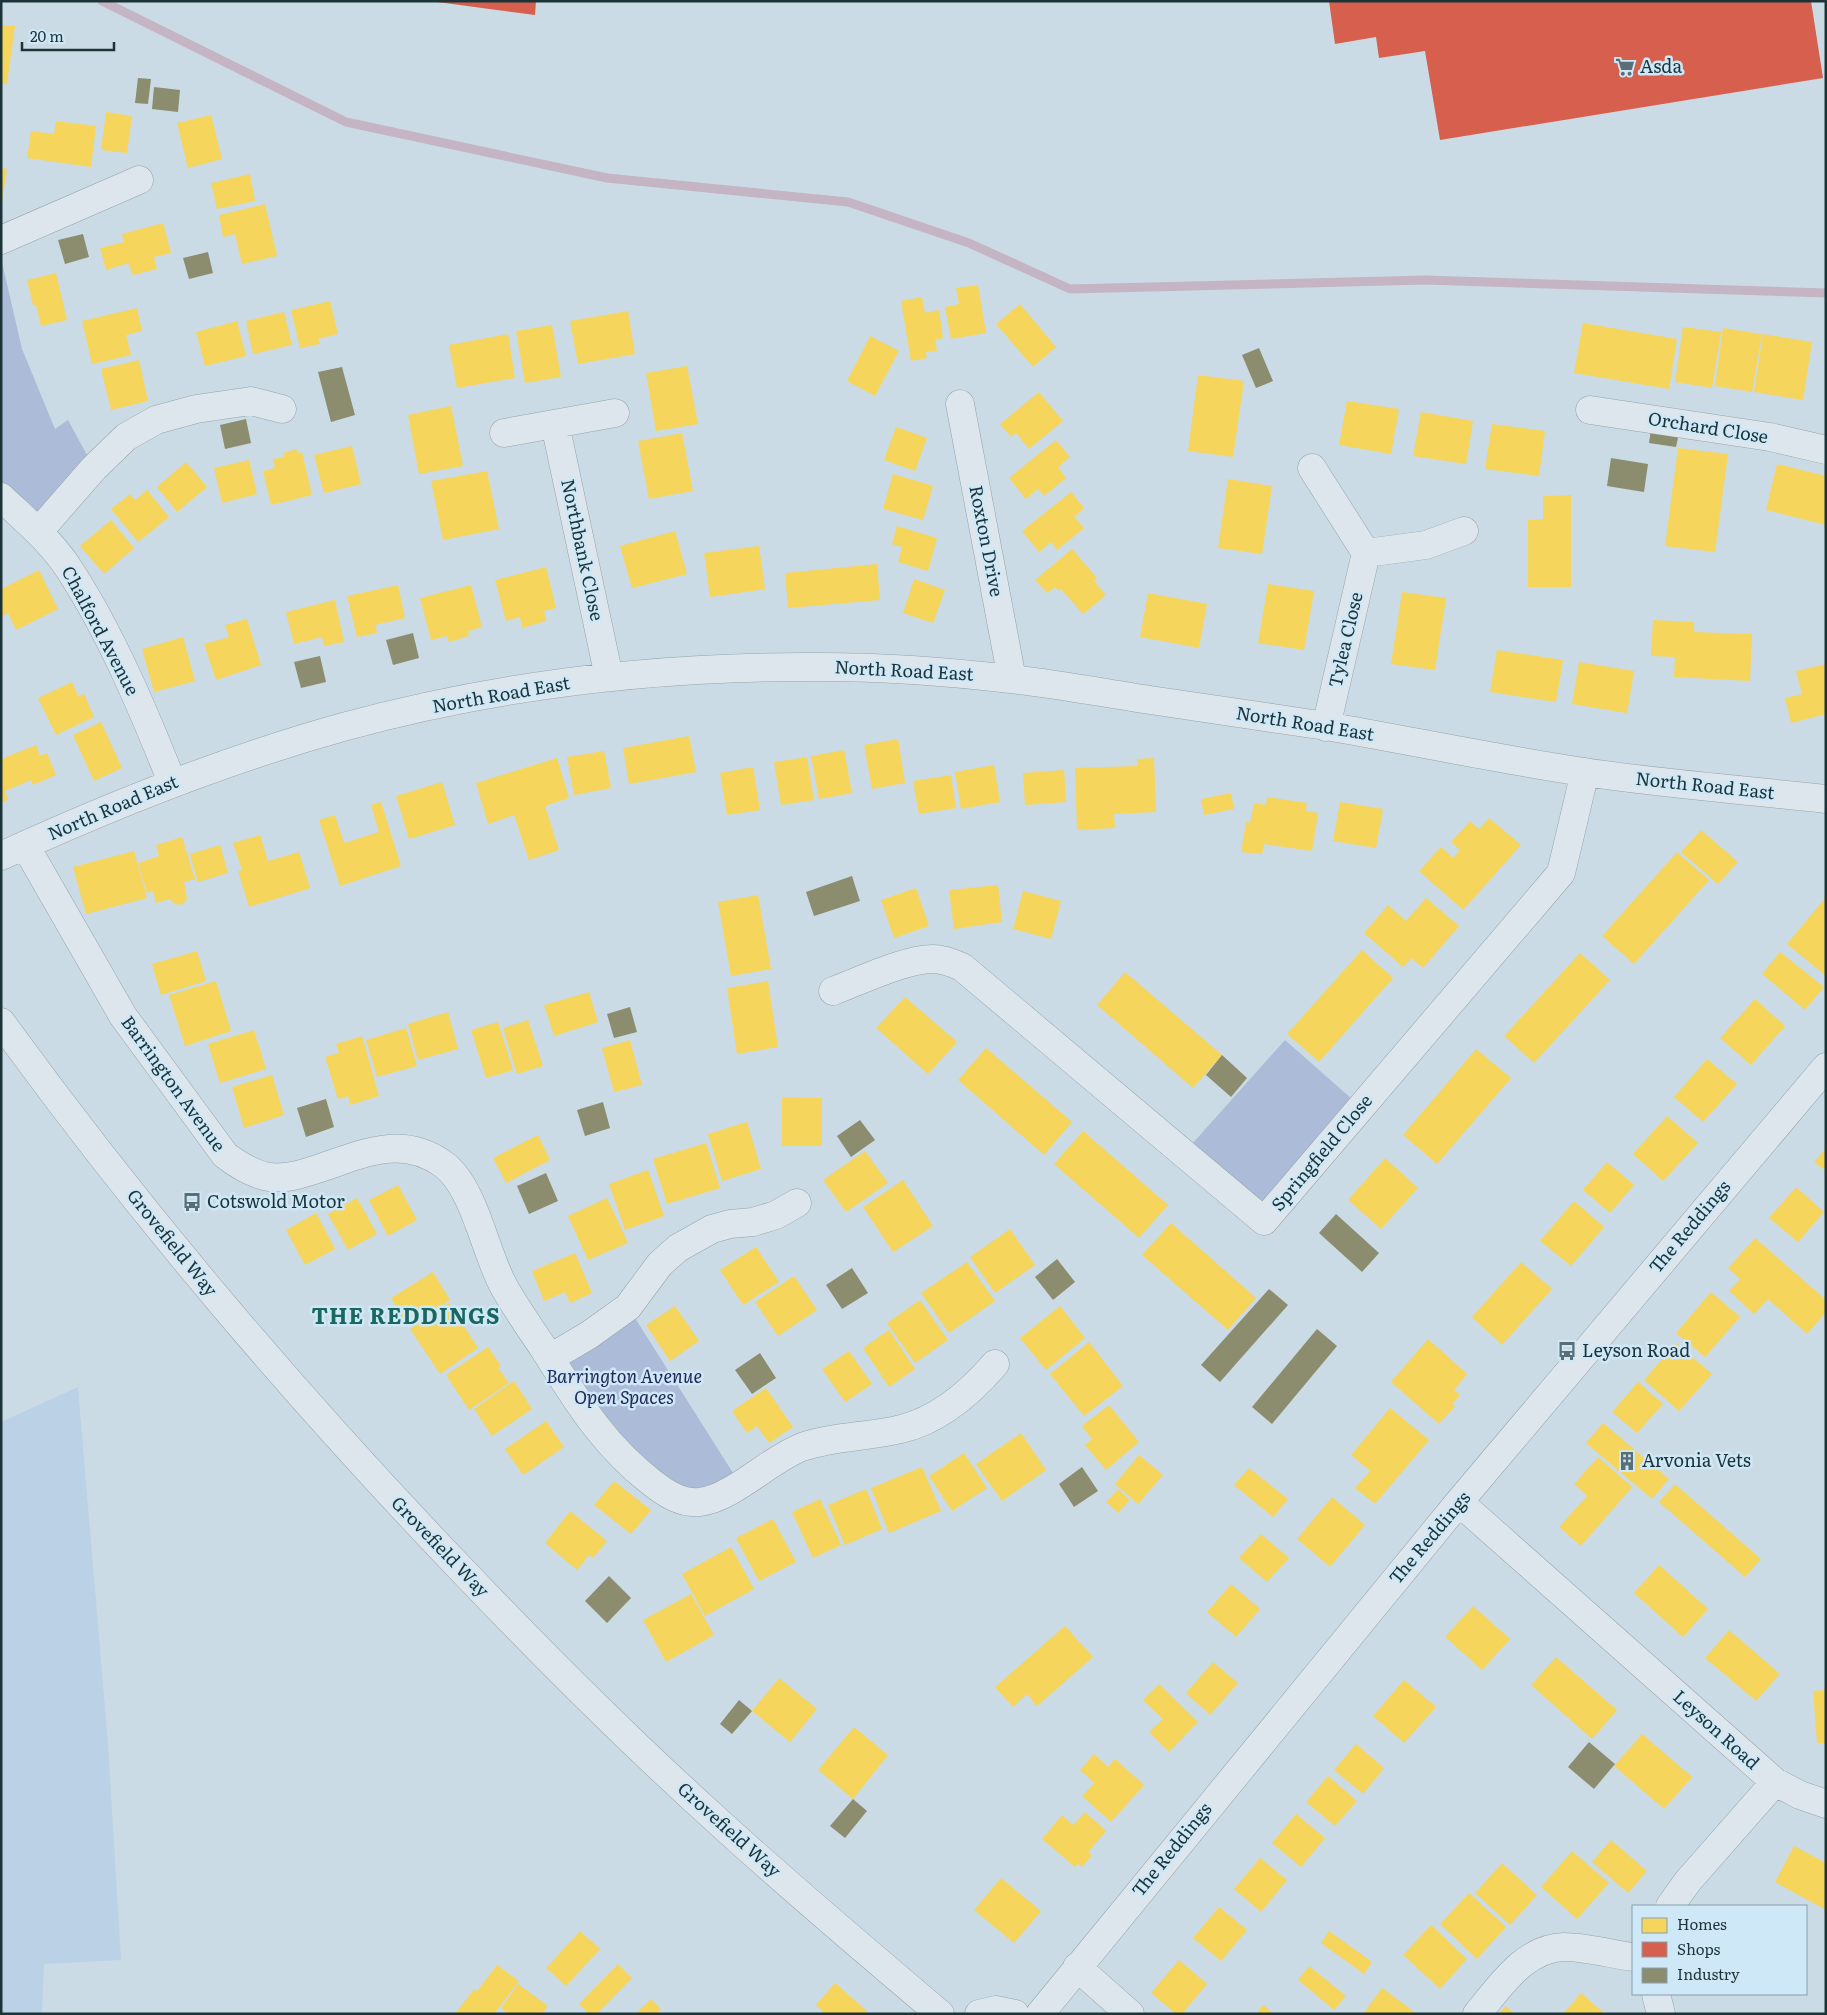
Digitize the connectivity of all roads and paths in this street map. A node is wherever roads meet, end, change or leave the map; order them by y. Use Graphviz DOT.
graph roads {
  1 [pos="139,180"];
  2 [pos="1,240"];
  3 [pos="960,404"];
  4 [pos="282,409"];
  5 [pos="1590,410"];
  6 [pos="614,413"];
  7 [pos="555,424"];
  8 [pos="504,433"];
  9 [pos="1826,450"];
  10 [pos="1312,468"];
  11 [pos="1,497"];
  12 [pos="39,531"];
  13 [pos="1464,531"];
  14 [pos="1366,553"];
  15 [pos="609,677"];
  16 [pos="1012,679"];
  17 [pos="1326,727"];
  18 [pos="1585,772"];
  19 [pos="172,782"];
  20 [pos="1826,799"];
  21 [pos="13,850"];
  22 [pos="833,992"];
  23 [pos="1,1022"];
  24 [pos="1826,1067"];
  25 [pos="797,1203"];
  26 [pos="550,1358"];
  27 [pos="994,1364"];
  28 [pos="1459,1502"];
  29 [pos="1775,1782"];
  30 [pos="1826,1804"];
  31 [pos="1671,1905"];
  32 [pos="1632,1958"];
  33 [pos="1077,1968"];
  34 [pos="1656,1995"];
  35 [pos="940,2014"];
  36 [pos="979,2014"];
  37 [pos="1015,2014"];
  38 [pos="1040,2014"];
  39 [pos="1130,2014"];
  40 [pos="1476,2014"];
  41 [pos="1661,2014"];
  1 -- 2 [label="street"];
  3 -- 16 [label="street, Roxton Drive"];
  4 -- 12 [label="street"];
  5 -- 9 [label="street, Orchard Close"];
  6 -- 7 [label="street"];
  7 -- 8 [label="street"];
  7 -- 15 [label="street, Northbank Close"];
  10 -- 14 [label="street"];
  11 -- 12 [label="street, Chalford Avenue"];
  12 -- 19 [label="street, Chalford Avenue"];
  13 -- 14 [label="street"];
  14 -- 17 [label="street, Tylea Close"];
  15 -- 16 [label="street, North Road East"];
  15 -- 19 [label="street, North Road East"];
  16 -- 17 [label="street, North Road East"];
  17 -- 18 [label="street, North Road East"];
  18 -- 20 [label="street, North Road East"];
  18 -- 22 [label="street, Springfield Close"];
  19 -- 21 [label="street, North Road East"];
  21 -- 26 [label="street, Barrington Avenue"];
  23 -- 35 [label="street, Grovefield Way"];
  24 -- 28 [label="street, The Reddings"];
  25 -- 26 [label="street"];
  26 -- 27 [label="street, Barrington Avenue"];
  28 -- 29 [label="street, Leyson Road"];
  28 -- 33 [label="street, The Reddings"];
  29 -- 30 [label="street, Leyson Road"];
  29 -- 31 [label="street"];
  32 -- 40 [label="street"];
  33 -- 38 [label="street, The Reddings"];
  33 -- 39 [label="street"];
  34 -- 41 [label="street"];
  36 -- 37 [label="street"];
}
